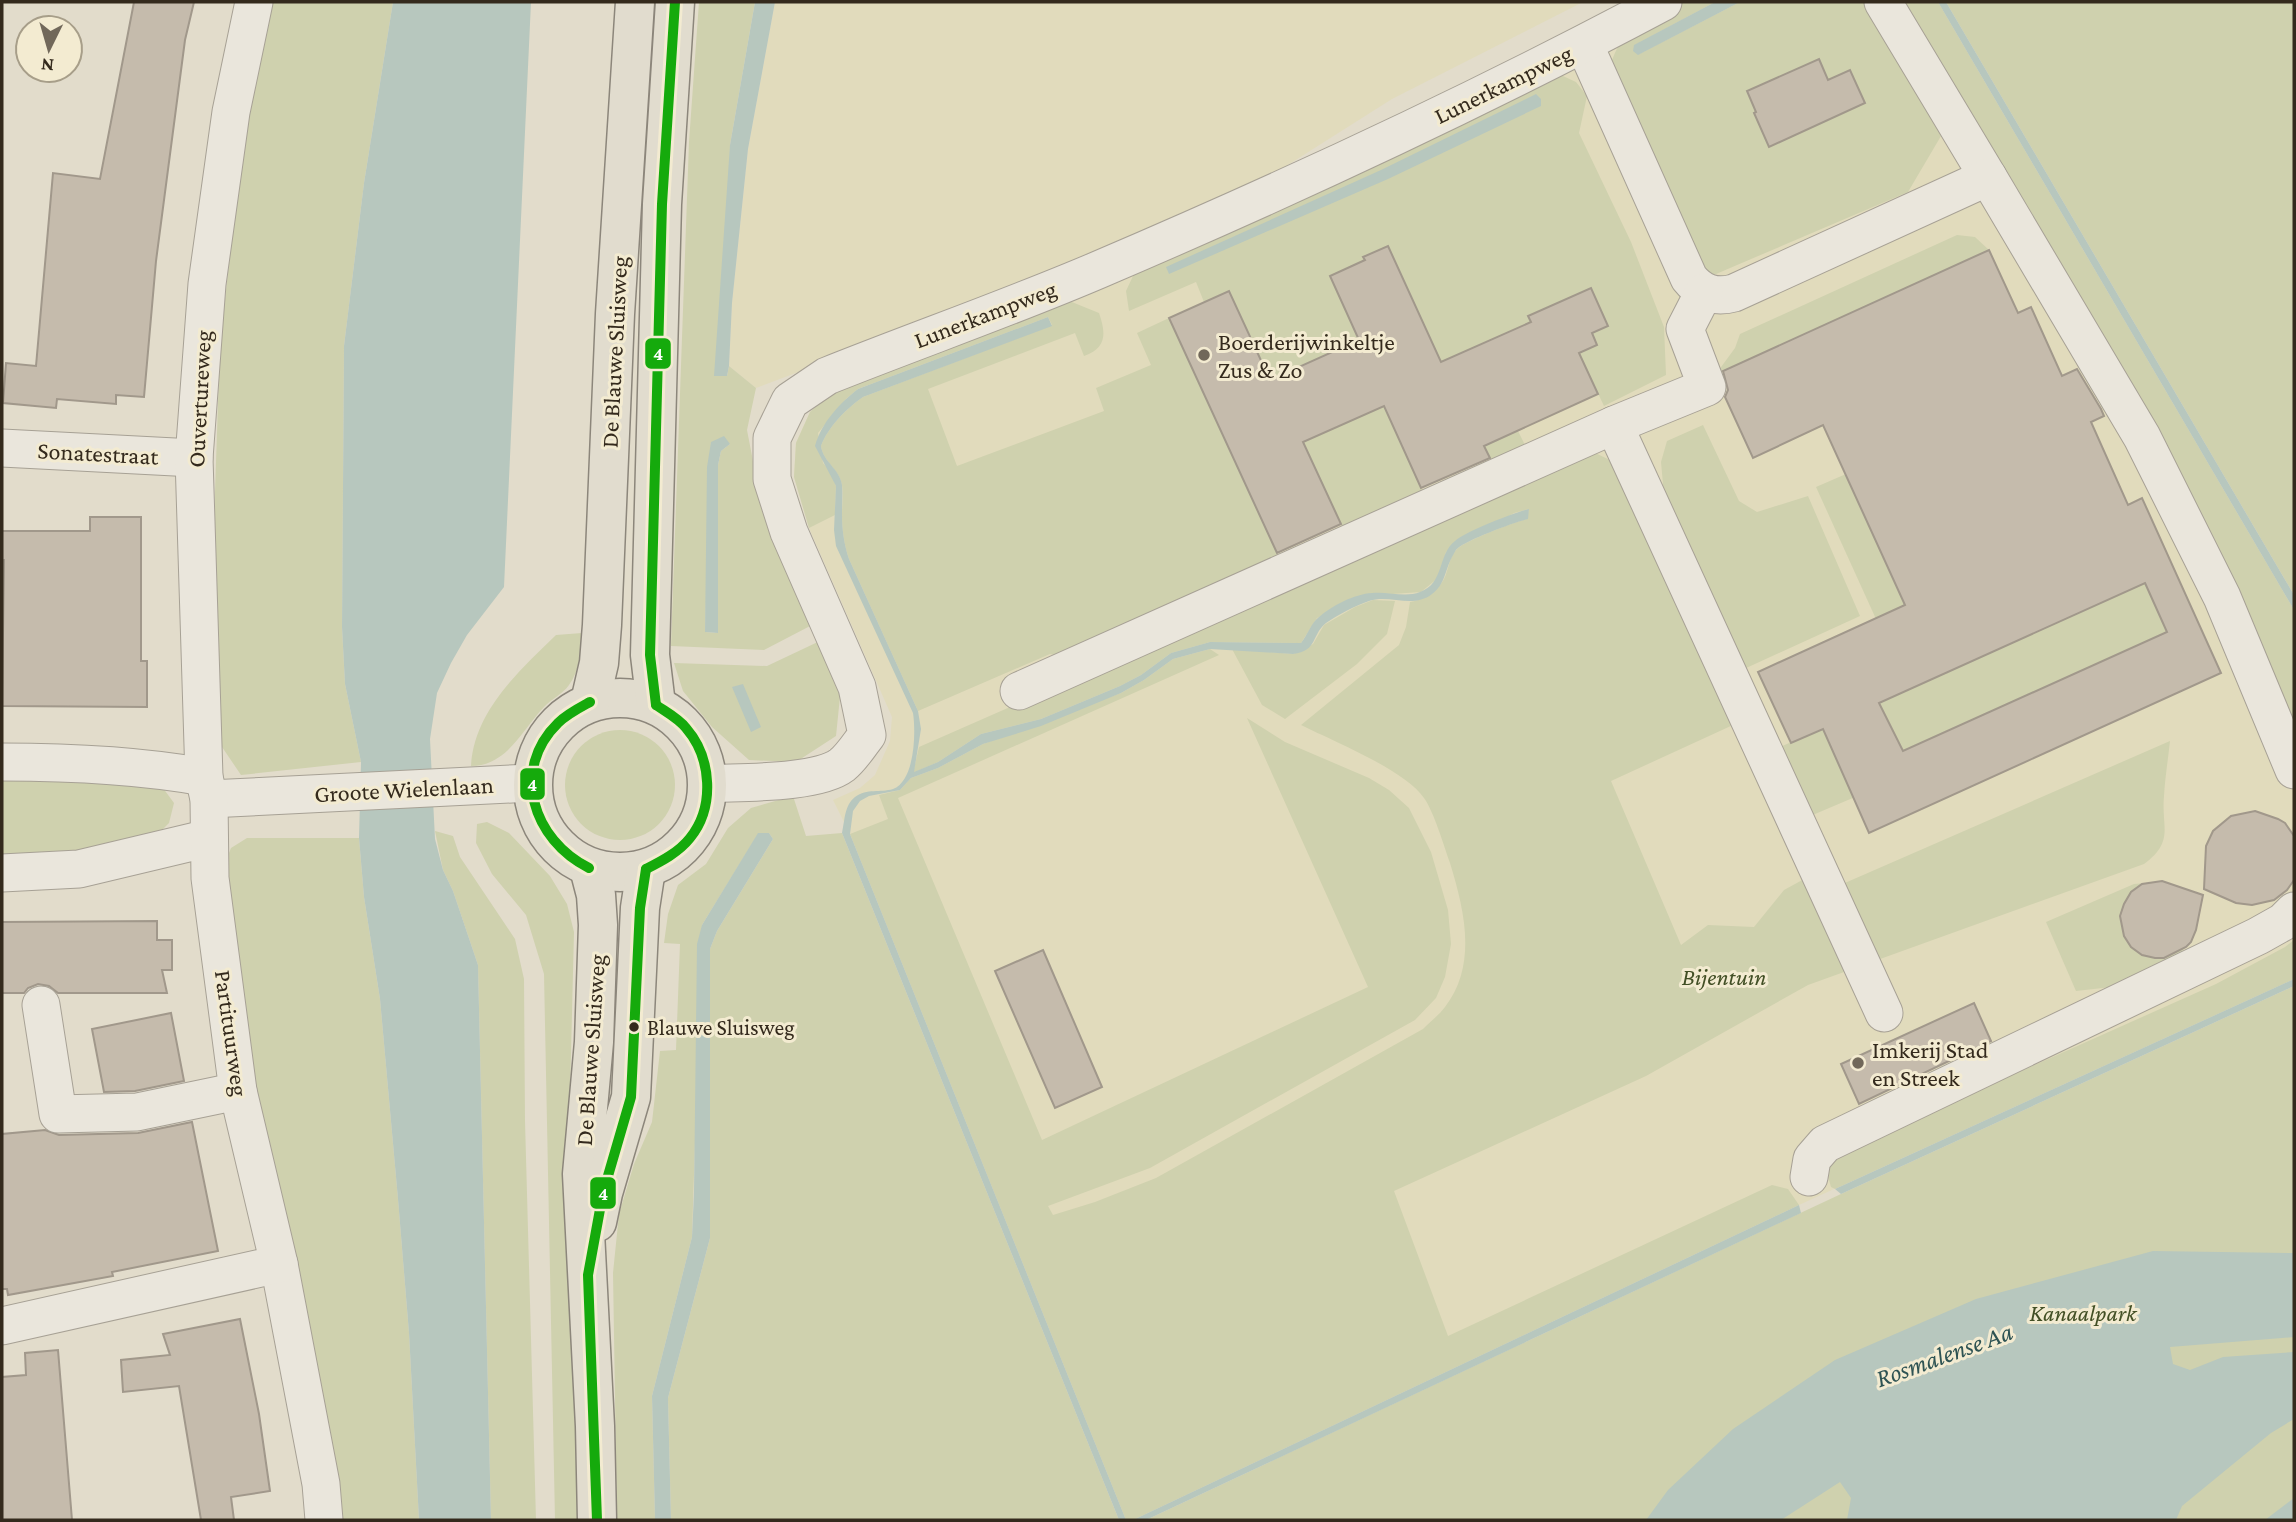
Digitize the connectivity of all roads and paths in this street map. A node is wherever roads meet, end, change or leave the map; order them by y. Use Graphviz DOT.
graph roads {
  1 [pos="254,2"];
  2 [pos="635,2"];
  3 [pos="675,2"];
  4 [pos="1663,2"];
  5 [pos="1883,2"];
  6 [pos="1584,44"];
  7 [pos="1988,177"];
  8 [pos="1704,292"];
  9 [pos="1614,425"];
  10 [pos="2,448"];
  11 [pos="194,458"];
  12 [pos="1019,691"];
  13 [pos="590,702"];
  14 [pos="656,705"];
  15 [pos="2,762"];
  16 [pos="2294,770"];
  17 [pos="531,783"];
  18 [pos="708,784"];
  19 [pos="207,788"];
  20 [pos="209,838"];
  21 [pos="589,868"];
  22 [pos="646,869"];
  23 [pos="2,873"];
  24 [pos="2294,911"];
  25 [pos="41,1005"];
  26 [pos="1884,1013"];
  27 [pos="238,1091"];
  28 [pos="1809,1177"];
  29 [pos="279,1264"];
  30 [pos="588,1275"];
  31 [pos="2,1326"];
  32 [pos="324,1520"];
  33 [pos="597,1520"];
  1 -- 11 [label="street, Ouvertureweg"];
  2 -- 13 [label="main road, De Blauwe Sluisweg"];
  3 -- 14 [label="main road, De Blauwe Sluisweg"];
  4 -- 6 [label="street, Lunerkampweg"];
  5 -- 7 [label="street"];
  6 -- 8 [label="street"];
  6 -- 18 [label="street, Lunerkampweg"];
  7 -- 8 [label="street"];
  7 -- 16 [label="street"];
  8 -- 9 [label="street"];
  9 -- 12 [label="street"];
  9 -- 26 [label="street"];
  10 -- 11 [label="street, Sonatestraat"];
  11 -- 19 [label="street, Ouvertureweg"];
  13 -- 14 [label="main road"];
  13 -- 17 [label="main road"];
  14 -- 18 [label="main road"];
  15 -- 19 [label="street"];
  17 -- 19 [label="street, Groote Wielenlaan"];
  17 -- 21 [label="main road"];
  18 -- 22 [label="main road"];
  19 -- 20 [label="street, Partituurweg"];
  20 -- 23 [label="street"];
  20 -- 27 [label="street, Partituurweg"];
  21 -- 22 [label="main road"];
  21 -- 30 [label="main road, De Blauwe Sluisweg"];
  22 -- 30 [label="main road, De Blauwe Sluisweg"];
  24 -- 28 [label="street"];
  25 -- 27 [label="street"];
  27 -- 29 [label="street, Partituurweg"];
  29 -- 31 [label="street"];
  29 -- 32 [label="street, Partituurweg"];
  30 -- 33 [label="main road, De Blauwe Sluisweg"];
}
